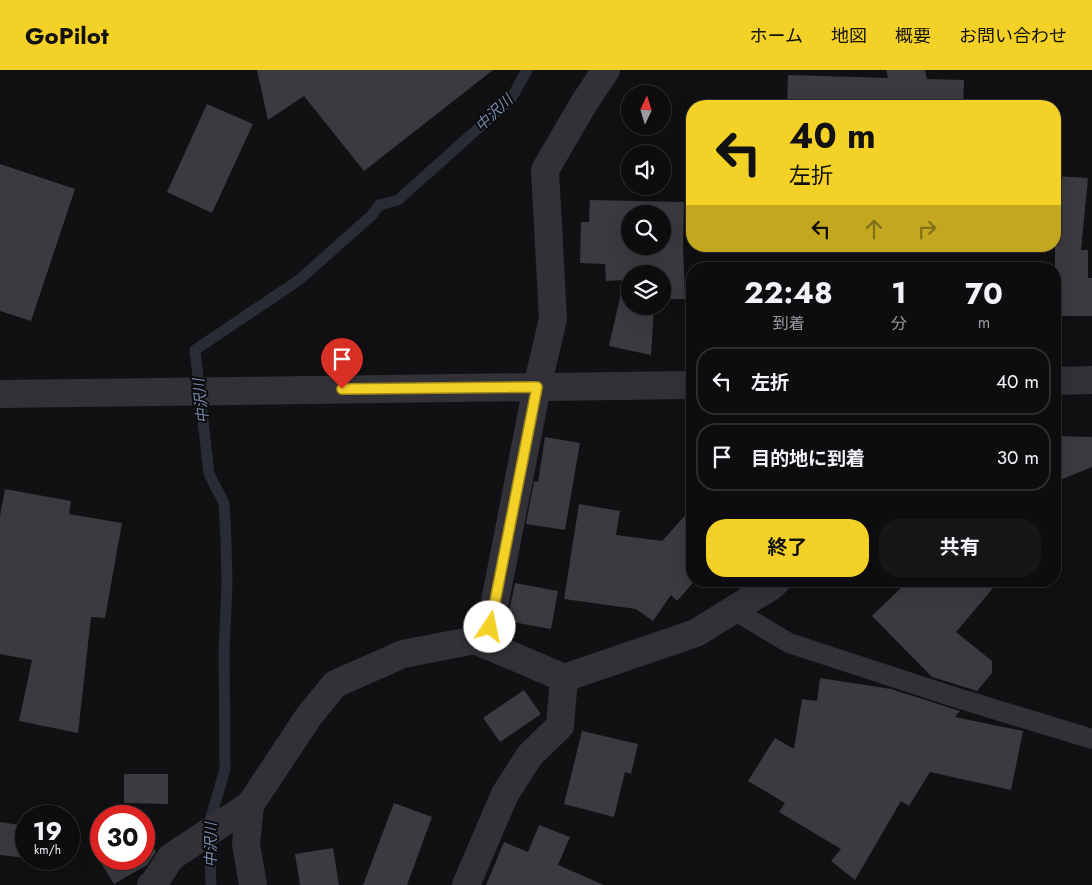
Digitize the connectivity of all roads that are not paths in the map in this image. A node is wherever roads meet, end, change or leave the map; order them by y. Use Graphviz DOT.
graph roads {
  1 [pos="606,70"];
  2 [pos="686,385"];
  3 [pos="537,387"];
  4 [pos="0,394"];
  5 [pos="770,587"];
  6 [pos="734,610"];
  7 [pos="475,640"];
  8 [pos="564,678"];
  9 [pos="1092,739"];
  10 [pos="250,805"];
  11 [pos="154,884"];
  12 [pos="253,885"];
  13 [pos="466,885"];
  1 -- 3 [label="street"];
  2 -- 3 [label="street"];
  3 -- 4 [label="street"];
  3 -- 7 [label="street"];
  5 -- 6 [label="street"];
  6 -- 8 [label="street"];
  6 -- 9 [label="lane"];
  7 -- 8 [label="street"];
  7 -- 10 [label="street"];
  8 -- 13 [label="street"];
  10 -- 11 [label="street"];
  10 -- 12 [label="street"];
}
